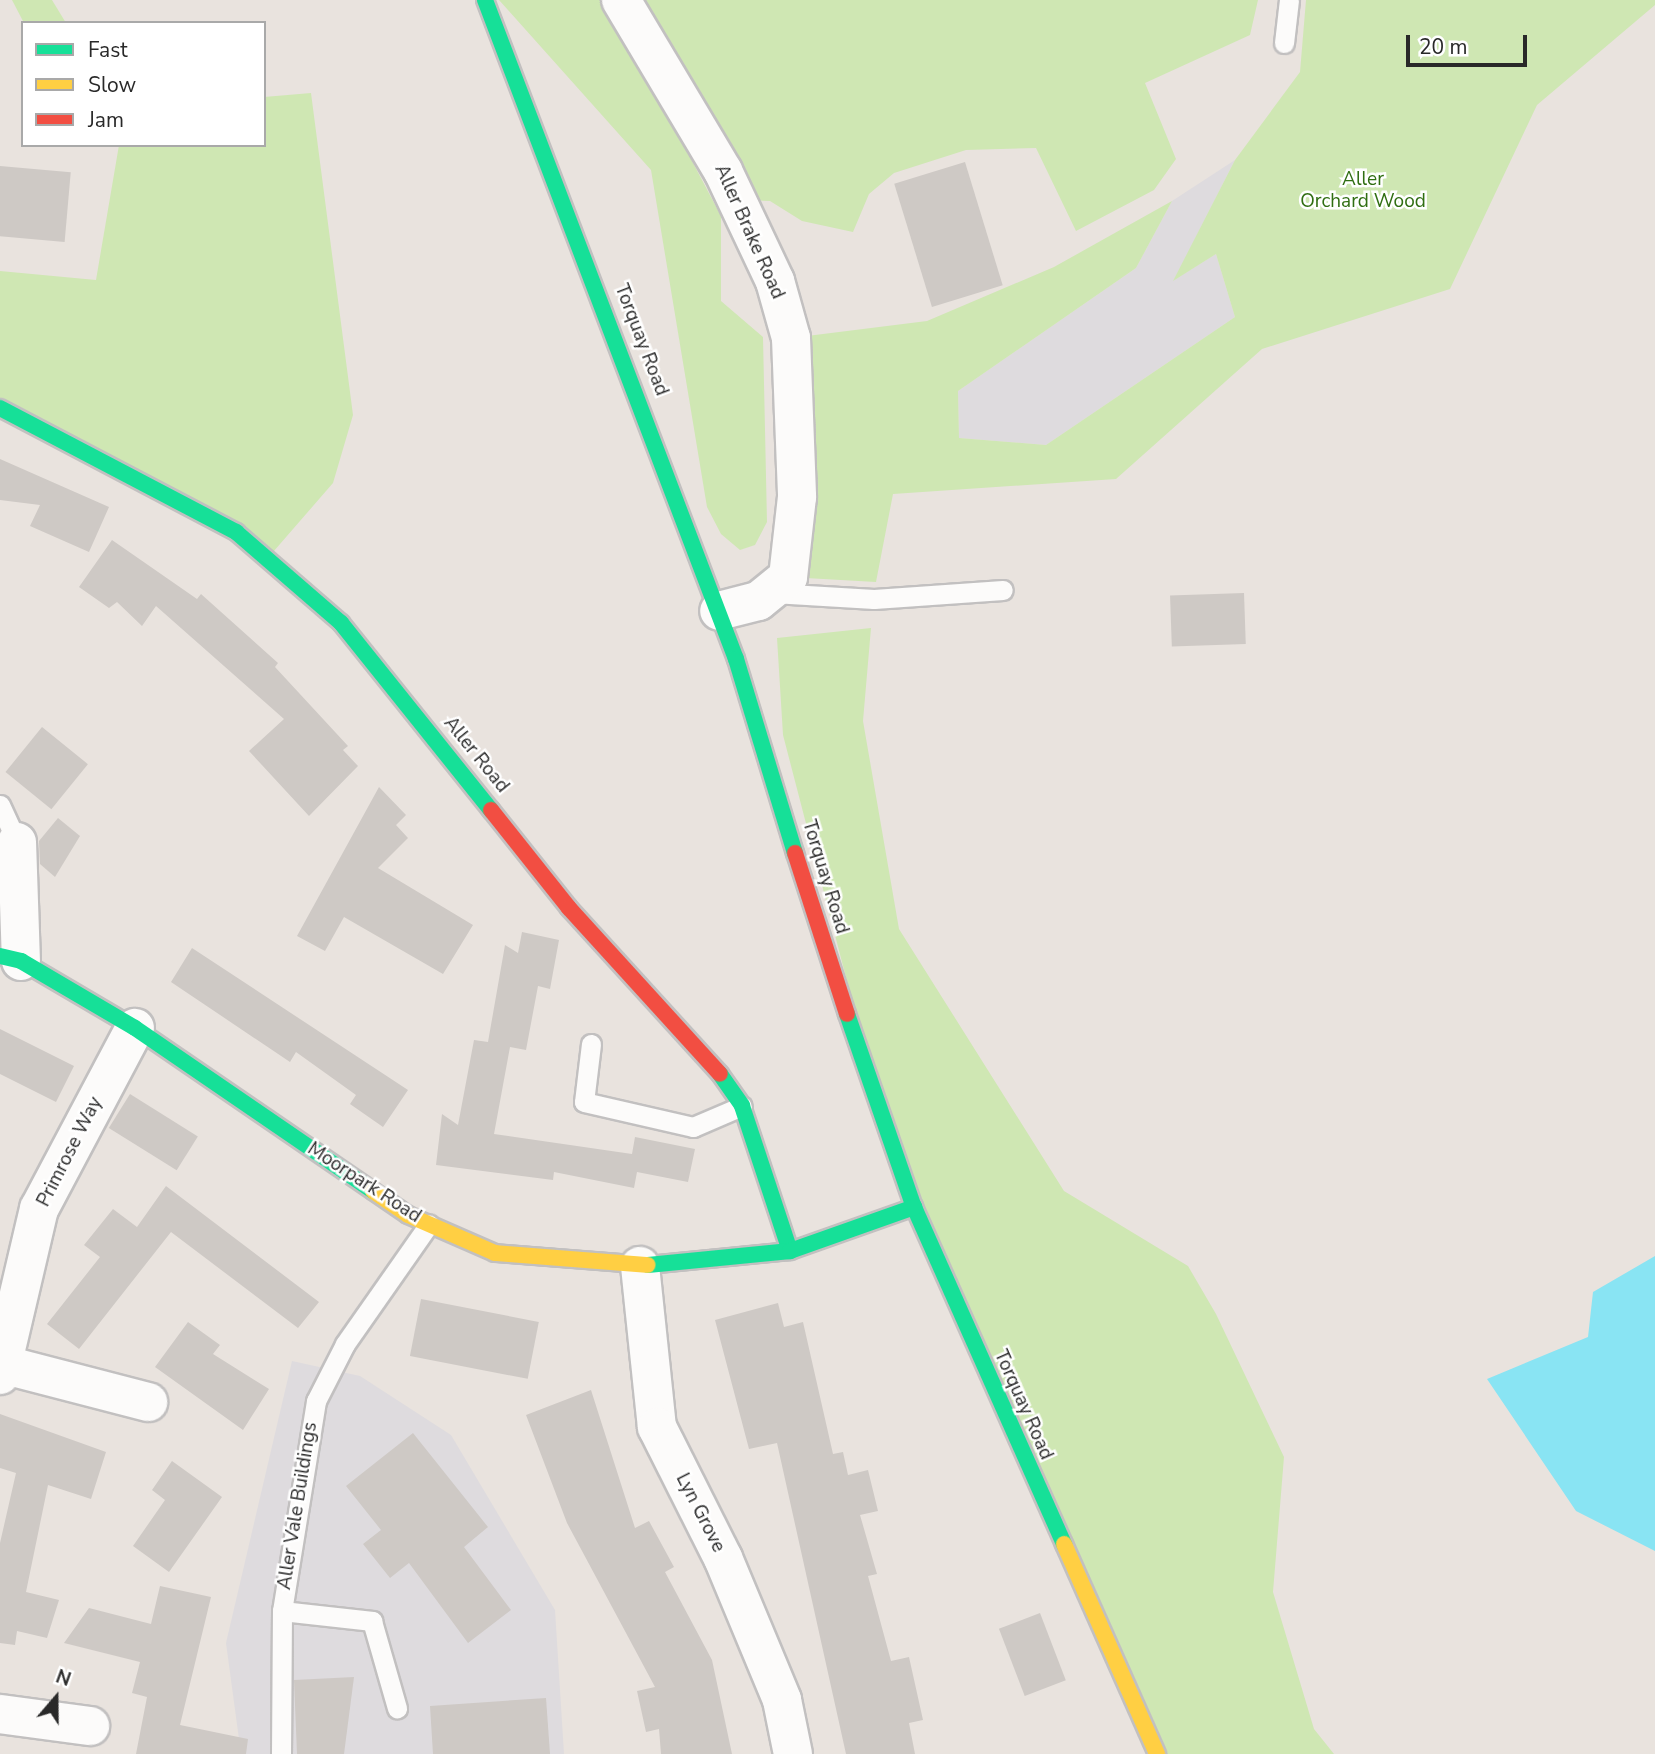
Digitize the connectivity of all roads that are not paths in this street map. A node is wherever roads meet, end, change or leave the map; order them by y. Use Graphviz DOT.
graph roads {
  1 [pos="485,0"];
  2 [pos="621,0"];
  3 [pos="1289,0"];
  4 [pos="1284,43"];
  5 [pos="0,408"];
  6 [pos="1003,590"];
  7 [pos="768,593"];
  8 [pos="719,611"];
  9 [pos="0,805"];
  10 [pos="17,842"];
  11 [pos="11,958"];
  12 [pos="135,1028"];
  13 [pos="591,1044"];
  14 [pos="742,1106"];
  15 [pos="914,1207"];
  16 [pos="429,1224"];
  17 [pos="790,1251"];
  18 [pos="640,1266"];
  19 [pos="3,1370"];
  20 [pos="148,1402"];
  21 [pos="282,1611"];
  22 [pos="397,1708"];
  23 [pos="0,1714"];
  24 [pos="90,1726"];
  25 [pos="281,1754"];
  26 [pos="793,1754"];
  27 [pos="1157,1754"];
  1 -- 8 [label="street, Torquay Road"];
  2 -- 7 [label="street, Aller Brake Road"];
  3 -- 4 [label="lane"];
  5 -- 14 [label="street, Aller Road"];
  6 -- 7 [label="lane"];
  7 -- 8 [label="street, Aller Brake Road"];
  8 -- 15 [label="street, Torquay Road"];
  9 -- 10 [label="lane"];
  10 -- 11 [label="street, Moorpark Road"];
  11 -- 12 [label="street, Moorpark Road"];
  12 -- 16 [label="street, Moorpark Road"];
  12 -- 19 [label="street, Primrose Way"];
  13 -- 14 [label="lane"];
  14 -- 17 [label="street, Aller Road"];
  15 -- 17 [label="street, Moorpark Road"];
  15 -- 27 [label="street, Torquay Road"];
  16 -- 18 [label="street, Moorpark Road"];
  16 -- 21 [label="lane, Aller Vale Buildings"];
  17 -- 18 [label="street, Moorpark Road"];
  18 -- 26 [label="street, Lyn Grove"];
  19 -- 20 [label="street, Primrose Way"];
  21 -- 22 [label="lane, Aller Vale Buildings"];
  21 -- 25 [label="lane, Aller Vale Buildings"];
  23 -- 24 [label="street"];
}
